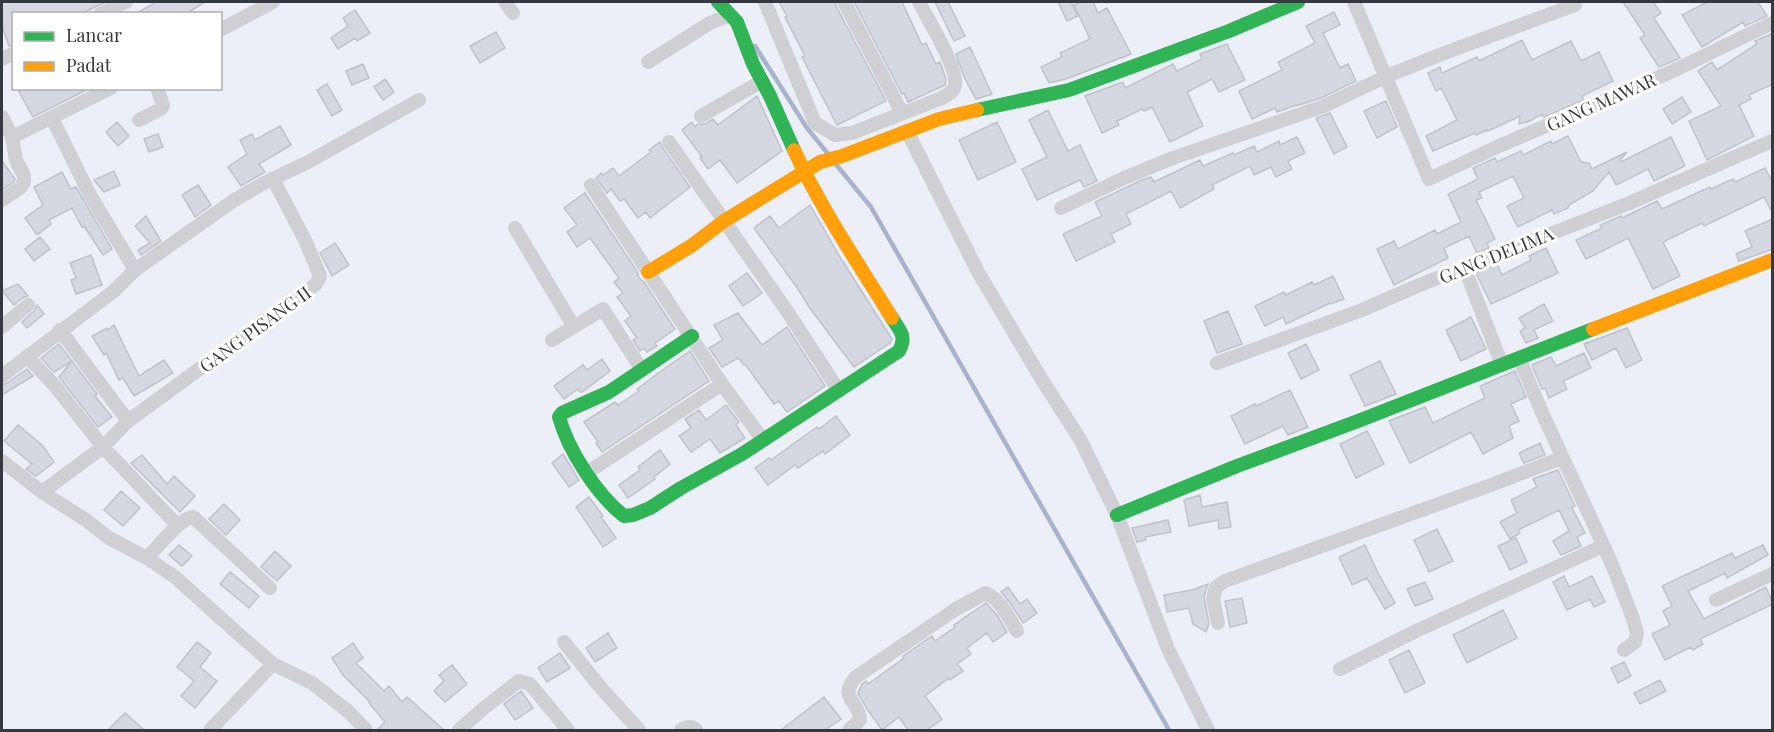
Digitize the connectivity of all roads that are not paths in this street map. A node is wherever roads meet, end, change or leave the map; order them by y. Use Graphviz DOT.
graph roads {
  1 [pos="126,2"];
  2 [pos="273,2"];
  3 [pos="718,2"];
  4 [pos="765,2"];
  5 [pos="844,2"];
  6 [pos="919,2"];
  7 [pos="1298,2"];
  8 [pos="1354,2"];
  9 [pos="1575,5"];
  10 [pos="104,12"];
  11 [pos="730,15"];
  12 [pos="1773,23"];
  13 [pos="222,29"];
  14 [pos="648,62"];
  15 [pos="1387,76"];
  16 [pos="762,81"];
  17 [pos="107,90"];
  18 [pos="158,90"];
  19 [pos="419,100"];
  20 [pos="902,113"];
  21 [pos="701,116"];
  22 [pos="2,117"];
  23 [pos="52,118"];
  24 [pos="139,120"];
  25 [pos="907,131"];
  26 [pos="12,137"];
  27 [pos="1773,141"];
  28 [pos="669,142"];
  29 [pos="804,171"];
  30 [pos="273,179"];
  31 [pos="591,185"];
  32 [pos="2,200"];
  33 [pos="1061,208"];
  34 [pos="724,221"];
  35 [pos="515,228"];
  36 [pos="1773,260"];
  37 [pos="1465,268"];
  38 [pos="135,270"];
  39 [pos="648,272"];
  40 [pos="28,305"];
  41 [pos="2,327"];
  42 [pos="574,327"];
  43 [pos="60,330"];
  44 [pos="692,336"];
  45 [pos="552,339"];
  46 [pos="27,356"];
  47 [pos="1519,358"];
  48 [pos="1216,363"];
  49 [pos="1502,365"];
  50 [pos="642,370"];
  51 [pos="2,376"];
  52 [pos="722,384"];
  53 [pos="839,391"];
  54 [pos="128,421"];
  55 [pos="763,440"];
  56 [pos="103,447"];
  57 [pos="1562,458"];
  58 [pos="2,461"];
  59 [pos="588,472"];
  60 [pos="42,492"];
  61 [pos="1117,515"];
  62 [pos="178,526"];
  63 [pos="1604,546"];
  64 [pos="147,558"];
  65 [pos="1773,574"];
  66 [pos="270,588"];
  67 [pos="1716,600"];
  68 [pos="1218,623"];
  69 [pos="1017,632"];
  70 [pos="564,642"];
  71 [pos="1624,650"];
  72 [pos="273,664"];
  73 [pos="1340,669"];
  74 [pos="210,730"];
  75 [pos="366,730"];
  76 [pos="459,730"];
  77 [pos="568,730"];
  78 [pos="639,730"];
  79 [pos="681,730"];
  80 [pos="696,730"];
  81 [pos="849,730"];
  82 [pos="1208,730"];
  1 -- 10 [label="street"];
  2 -- 13 [label="street"];
  3 -- 11 [label="street"];
  4 -- 20 [label="street"];
  5 -- 20 [label="street"];
  6 -- 20 [label="street"];
  7 -- 25 [label="street"];
  8 -- 15 [label="street"];
  9 -- 15 [label="street"];
  11 -- 14 [label="street"];
  11 -- 16 [label="street"];
  12 -- 15 [label="street, GANG MAWAR"];
  15 -- 33 [label="street"];
  16 -- 21 [label="street"];
  16 -- 29 [label="street"];
  17 -- 23 [label="street"];
  18 -- 24 [label="street"];
  19 -- 30 [label="street"];
  22 -- 26 [label="street"];
  23 -- 26 [label="street"];
  23 -- 38 [label="street"];
  25 -- 29 [label="street"];
  25 -- 61 [label="street"];
  26 -- 32 [label="street"];
  27 -- 37 [label="street, GANG DELIMA"];
  28 -- 34 [label="street"];
  29 -- 34 [label="street"];
  29 -- 53 [label="street"];
  30 -- 38 [label="street"];
  30 -- 54 [label="street, GANG PISANG II"];
  31 -- 39 [label="street"];
  34 -- 39 [label="street"];
  34 -- 53 [label="street"];
  35 -- 42 [label="street"];
  36 -- 47 [label="street"];
  37 -- 48 [label="street, GANG DELIMA"];
  37 -- 49 [label="street"];
  38 -- 43 [label="street"];
  39 -- 44 [label="street"];
  40 -- 41 [label="street"];
  42 -- 45 [label="street"];
  42 -- 50 [label="street"];
  43 -- 46 [label="street"];
  43 -- 54 [label="street"];
  44 -- 50 [label="street"];
  44 -- 52 [label="street"];
  46 -- 51 [label="street"];
  46 -- 56 [label="street"];
  47 -- 49 [label="street"];
  47 -- 57 [label="street"];
  49 -- 61 [label="street"];
  50 -- 59 [label="street"];
  52 -- 55 [label="street"];
  52 -- 59 [label="street"];
  53 -- 55 [label="street"];
  54 -- 56 [label="street"];
  55 -- 59 [label="street"];
  56 -- 60 [label="street"];
  56 -- 62 [label="street"];
  57 -- 63 [label="street"];
  57 -- 68 [label="street"];
  58 -- 60 [label="street"];
  60 -- 64 [label="street"];
  61 -- 82 [label="street"];
  62 -- 64 [label="street"];
  62 -- 66 [label="street"];
  63 -- 71 [label="street"];
  63 -- 73 [label="street"];
  64 -- 72 [label="street"];
  65 -- 67 [label="street"];
  69 -- 81 [label="street"];
  70 -- 78 [label="street"];
  72 -- 74 [label="street"];
  72 -- 75 [label="street"];
  76 -- 77 [label="street"];
  79 -- 80 [label="street"];
}
